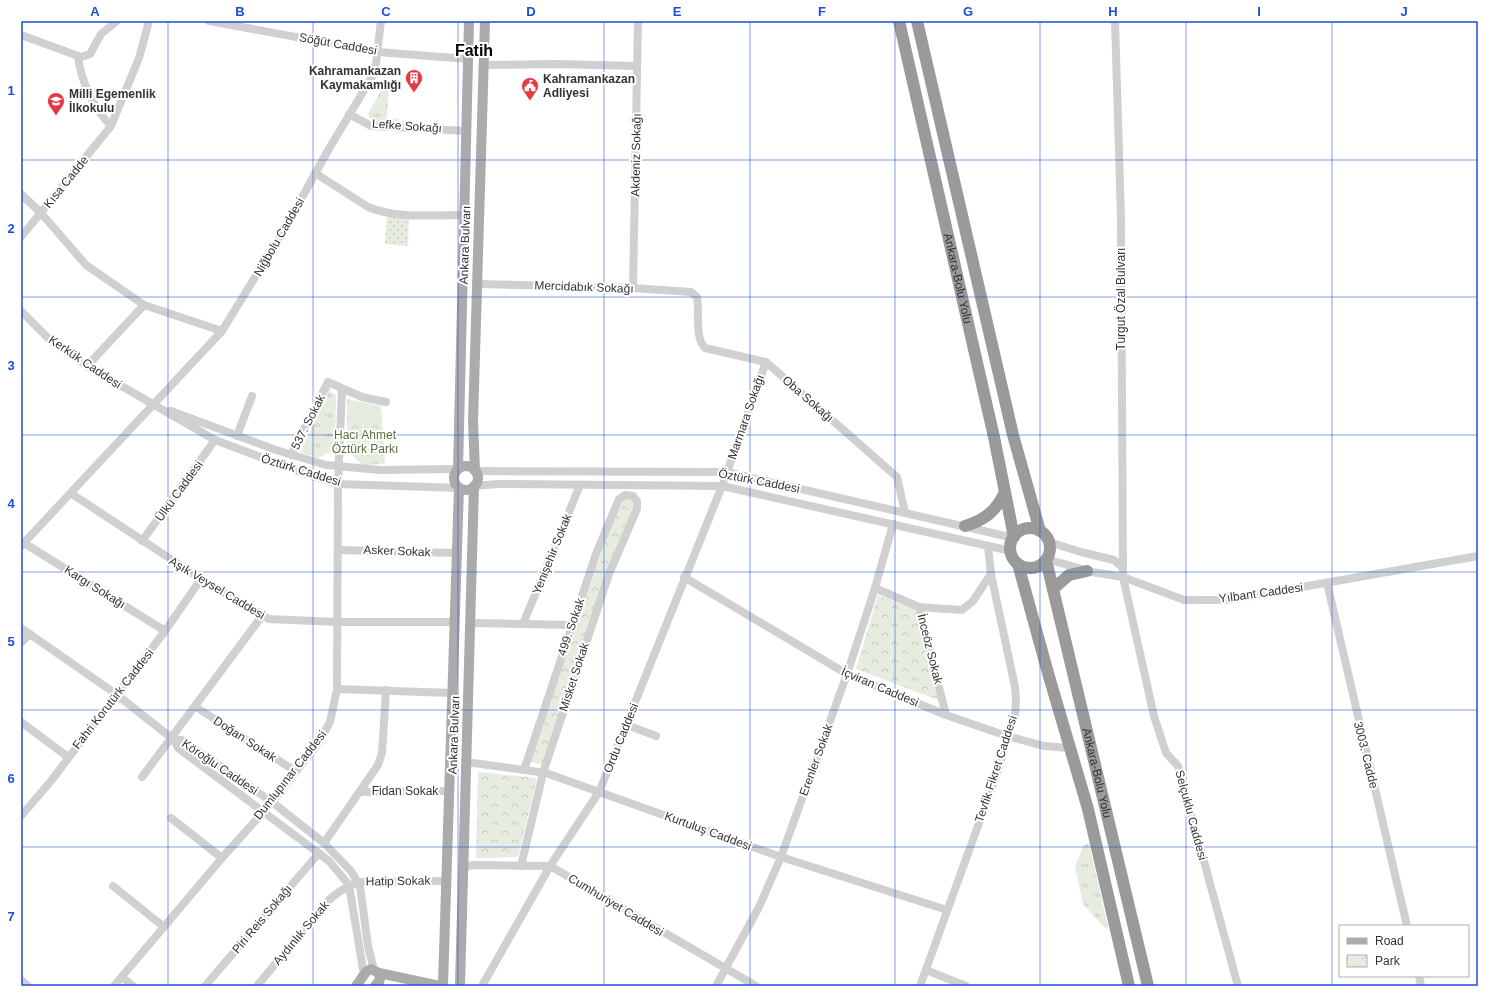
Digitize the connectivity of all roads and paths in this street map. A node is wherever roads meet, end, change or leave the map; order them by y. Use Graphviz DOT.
graph roads {
  1 [pos="117,21"];
  2 [pos="149,21"];
  3 [pos="209,21"];
  4 [pos="380,21"];
  5 [pos="469,21"];
  6 [pos="485,21"];
  7 [pos="638,21"];
  8 [pos="899,21"];
  9 [pos="917,21"];
  10 [pos="1115,21"];
  11 [pos="229,23"];
  12 [pos="21,35"];
  13 [pos="378,52"];
  14 [pos="78,57"];
  15 [pos="468,59"];
  16 [pos="484,65"];
  17 [pos="637,66"];
  18 [pos="350,114"];
  19 [pos="111,126"];
  20 [pos="467,131"];
  21 [pos="315,173"];
  22 [pos="21,194"];
  23 [pos="41,213"];
  24 [pos="464,215"];
  25 [pos="21,237"];
  26 [pos="477,284"];
  27 [pos="633,288"];
  28 [pos="144,305"];
  29 [pos="21,311"];
  30 [pos="222,330"];
  31 [pos="705,348"];
  32 [pos="766,362"];
  33 [pos="87,366"];
  34 [pos="342,390"];
  35 [pos="252,396"];
  36 [pos="386,402"];
  37 [pos="154,406"];
  38 [pos="237,436"];
  39 [pos="215,440"];
  40 [pos="291,455"];
  41 [pos="339,466"];
  42 [pos="458,469"];
  43 [pos="475,471"];
  44 [pos="727,472"];
  45 [pos="338,484"];
  46 [pos="580,485"];
  47 [pos="474,486"];
  48 [pos="722,486"];
  49 [pos="460,488"];
  50 [pos="1005,492"];
  51 [pos="72,494"];
  52 [pos="631,495"];
  53 [pos="905,512"];
  54 [pos="893,524"];
  55 [pos="965,526"];
  56 [pos="1040,532"];
  57 [pos="1014,538"];
  58 [pos="142,541"];
  59 [pos="1049,542"];
  60 [pos="23,545"];
  61 [pos="988,546"];
  62 [pos="338,550"];
  63 [pos="1011,551"];
  64 [pos="456,553"];
  65 [pos="1478,556"];
  66 [pos="1047,560"];
  67 [pos="1018,564"];
  68 [pos="1123,568"];
  69 [pos="1087,571"];
  70 [pos="991,574"];
  71 [pos="684,577"];
  72 [pos="1123,577"];
  73 [pos="201,579"];
  74 [pos="1327,583"];
  75 [pos="875,588"];
  76 [pos="1052,589"];
  77 [pos="919,607"];
  78 [pos="262,616"];
  79 [pos="336,622"];
  80 [pos="454,622"];
  81 [pos="471,623"];
  82 [pos="523,624"];
  83 [pos="572,625"];
  84 [pos="21,628"];
  85 [pos="165,631"];
  86 [pos="30,634"];
  87 [pos="21,643"];
  88 [pos="847,674"];
  89 [pos="337,689"];
  90 [pos="386,690"];
  91 [pos="452,693"];
  92 [pos="116,694"];
  93 [pos="196,707"];
  94 [pos="946,715"];
  95 [pos="21,722"];
  96 [pos="627,725"];
  97 [pos="656,736"];
  98 [pos="1007,736"];
  99 [pos="173,739"];
  100 [pos="1070,748"];
  101 [pos="68,757"];
  102 [pos="466,762"];
  103 [pos="524,770"];
  104 [pos="295,771"];
  105 [pos="543,773"];
  106 [pos="142,777"];
  107 [pos="449,791"];
  108 [pos="360,792"];
  109 [pos="599,792"];
  110 [pos="272,802"];
  111 [pos="263,810"];
  112 [pos="21,816"];
  113 [pos="171,818"];
  114 [pos="324,843"];
  115 [pos="319,853"];
  116 [pos="781,857"];
  117 [pos="222,858"];
  118 [pos="521,866"];
  119 [pos="550,866"];
  120 [pos="464,867"];
  121 [pos="447,881"];
  122 [pos="358,882"];
  123 [pos="349,885"];
  124 [pos="113,886"];
  125 [pos="947,910"];
  126 [pos="1407,925"];
  127 [pos="164,927"];
  128 [pos="726,970"];
  129 [pos="926,970"];
  130 [pos="377,972"];
  131 [pos="122,977"];
  132 [pos="21,980"];
  133 [pos="373,983"];
  134 [pos="442,985"];
  135 [pos="461,985"];
  136 [pos="28,986"];
  137 [pos="114,986"];
  138 [pos="133,986"];
  139 [pos="205,986"];
  140 [pos="257,986"];
  141 [pos="356,986"];
  142 [pos="482,986"];
  143 [pos="716,986"];
  144 [pos="756,986"];
  145 [pos="920,986"];
  146 [pos="966,986"];
  147 [pos="1129,986"];
  148 [pos="1148,986"];
  149 [pos="1238,986"];
  1 -- 14 [label="street"];
  2 -- 19 [label="street, Kısa Cadde"];
  3 -- 11 [label="street, Söğüt Caddesi"];
  4 -- 13 [label="street, Niğbolu Caddesi"];
  5 -- 15 [label="main road, Ankara Bulvarı"];
  6 -- 16 [label="main road, Ankara Bulvarı"];
  7 -- 17 [label="street, Akdeniz Sokağı"];
  8 -- 50 [label="highway, Ankara-Bolu Yolu"];
  9 -- 56 [label="highway, Ankara-Bolu Yolu"];
  10 -- 68 [label="street, Turgut Özal Bulvarı"];
  11 -- 13 [label="street, Söğüt Caddesi"];
  12 -- 14 [label="street"];
  13 -- 15 [label="street, Söğüt Caddesi"];
  13 -- 18 [label="street, Niğbolu Caddesi"];
  14 -- 19 [label="street"];
  15 -- 20 [label="main road, Ankara Bulvarı"];
  16 -- 17 [label="street"];
  16 -- 26 [label="main road, Ankara Bulvarı"];
  17 -- 27 [label="street, Akdeniz Sokağı"];
  18 -- 20 [label="street, Lefke Sokağı"];
  18 -- 21 [label="street, Niğbolu Caddesi"];
  19 -- 23 [label="street, Kısa Cadde"];
  20 -- 24 [label="main road, Ankara Bulvarı"];
  21 -- 24 [label="street"];
  21 -- 30 [label="street, Niğbolu Caddesi"];
  22 -- 23 [label="street"];
  23 -- 25 [label="street, Kısa Cadde"];
  23 -- 28 [label="street"];
  24 -- 42 [label="main road, Ankara Bulvarı"];
  26 -- 27 [label="street, Mercidabık Sokağı"];
  26 -- 43 [label="main road, Ankara Bulvarı"];
  27 -- 31 [label="street, Mercidabık Sokağı"];
  28 -- 30 [label="street"];
  28 -- 33 [label="street"];
  29 -- 33 [label="street, Kerkük Caddesi"];
  30 -- 37 [label="street, Niğbolu Caddesi"];
  31 -- 32 [label="street, Oba Sokağı"];
  32 -- 44 [label="street, Marmara Sokağı"];
  32 -- 53 [label="street, Oba Sokağı"];
  33 -- 37 [label="street, Kerkük Caddesi"];
  34 -- 36 [label="street"];
  34 -- 40 [label="street, 537. Sokak"];
  34 -- 41 [label="street, Dumlupınar Caddesi"];
  35 -- 38 [label="street"];
  37 -- 38 [label="street, Öztürk Caddesi"];
  37 -- 39 [label="street, Öztürk Caddesi"];
  37 -- 51 [label="street"];
  38 -- 40 [label="street, Öztürk Caddesi"];
  39 -- 45 [label="street, Öztürk Caddesi"];
  39 -- 58 [label="street, Ülkü Caddesi"];
  40 -- 41 [label="street, Öztürk Caddesi"];
  41 -- 42 [label="street, Öztürk Caddesi"];
  41 -- 45 [label="street, Dumlupınar Caddesi"];
  42 -- 43 [label="main road"];
  42 -- 49 [label="main road, Ankara Bulvarı"];
  43 -- 44 [label="street, Öztürk Caddesi"];
  43 -- 47 [label="main road, Ankara Bulvarı"];
  44 -- 48 [label="street, Ordu Caddesi"];
  44 -- 53 [label="street, Öztürk Caddesi"];
  45 -- 49 [label="street, Öztürk Caddesi"];
  45 -- 62 [label="street, Dumlupınar Caddesi"];
  46 -- 47 [label="street, Öztürk Caddesi"];
  46 -- 48 [label="street, Öztürk Caddesi"];
  46 -- 82 [label="street, Yenişehir Sokak"];
  47 -- 49 [label="main road"];
  47 -- 81 [label="main road, Ankara Bulvarı"];
  48 -- 54 [label="street, Öztürk Caddesi"];
  48 -- 71 [label="street, Ordu Caddesi"];
  49 -- 64 [label="main road, Ankara Bulvarı"];
  50 -- 55 [label="highway"];
  50 -- 57 [label="highway, Ankara-Bolu Yolu"];
  51 -- 58 [label="street, Aşık Veysel Caddesi"];
  51 -- 60 [label="street"];
  52 -- 83 [label="street, 499. Sokak"];
  52 -- 105 [label="street, Misket Sokak"];
  53 -- 55 [label="street, Öztürk Caddesi"];
  54 -- 61 [label="street, Öztürk Caddesi"];
  54 -- 75 [label="street, Erenler Sokak"];
  55 -- 57 [label="street, Öztürk Caddesi"];
  56 -- 57 [label="highway"];
  56 -- 59 [label="highway"];
  57 -- 63 [label="highway"];
  58 -- 73 [label="street, Aşık Veysel Caddesi"];
  59 -- 66 [label="highway"];
  59 -- 68 [label="street"];
  60 -- 85 [label="street, Kargı Sokağı"];
  61 -- 63 [label="street, Öztürk Caddesi"];
  61 -- 70 [label="street, Tevfik Fikret Caddesi"];
  62 -- 64 [label="street, Asker Sokak"];
  62 -- 79 [label="street, Dumlupınar Caddesi"];
  63 -- 67 [label="highway"];
  64 -- 80 [label="main road, Ankara Bulvarı"];
  65 -- 74 [label="street, Yılbant Caddesi"];
  66 -- 67 [label="highway"];
  66 -- 69 [label="street, Yılbant Caddesi"];
  66 -- 76 [label="highway, Ankara-Bolu Yolu"];
  67 -- 100 [label="highway, Ankara-Bolu Yolu"];
  68 -- 72 [label="street, Turgut Özal Bulvarı"];
  69 -- 72 [label="street, Yılbant Caddesi"];
  69 -- 76 [label="highway"];
  70 -- 77 [label="street"];
  70 -- 98 [label="street, Tevfik Fikret Caddesi"];
  71 -- 88 [label="street, İçviran Caddesi"];
  71 -- 96 [label="street, Ordu Caddesi"];
  72 -- 74 [label="street, Yılbant Caddesi"];
  72 -- 149 [label="street, Selçuklu Caddesi"];
  73 -- 78 [label="street, Aşık Veysel Caddesi"];
  73 -- 85 [label="street, Fahri Korutürk Caddesi"];
  74 -- 126 [label="street, 3003. Cadde"];
  75 -- 77 [label="street, İnceöz Sokak"];
  75 -- 88 [label="street, Erenler Sokak"];
  76 -- 148 [label="highway, Ankara-Bolu Yolu"];
  77 -- 94 [label="street, İnceöz Sokak"];
  78 -- 79 [label="street, Aşık Veysel Caddesi"];
  78 -- 93 [label="street"];
  79 -- 80 [label="street, Aşık Veysel Caddesi"];
  79 -- 89 [label="street, Dumlupınar Caddesi"];
  80 -- 91 [label="main road, Ankara Bulvarı"];
  81 -- 82 [label="street"];
  81 -- 102 [label="main road, Ankara Bulvarı"];
  82 -- 83 [label="street"];
  83 -- 103 [label="street, 499. Sokak"];
  84 -- 86 [label="street, Köroğlu Caddesi"];
  85 -- 92 [label="street, Fahri Korutürk Caddesi"];
  86 -- 87 [label="street"];
  86 -- 92 [label="street, Köroğlu Caddesi"];
  88 -- 94 [label="street, İçviran Caddesi"];
  88 -- 116 [label="street, Erenler Sokak"];
  89 -- 90 [label="street"];
  89 -- 104 [label="street, Dumlupınar Caddesi"];
  90 -- 91 [label="street"];
  90 -- 108 [label="street"];
  91 -- 107 [label="main road, Ankara Bulvarı"];
  92 -- 99 [label="street, Köroğlu Caddesi"];
  92 -- 101 [label="street, Fahri Korutürk Caddesi"];
  93 -- 99 [label="street"];
  93 -- 104 [label="street, Doğan Sokak"];
  94 -- 98 [label="street, İçviran Caddesi"];
  95 -- 101 [label="street"];
  96 -- 97 [label="street"];
  96 -- 109 [label="street, Ordu Caddesi"];
  98 -- 100 [label="street, İçviran Caddesi"];
  98 -- 125 [label="street, Tevfik Fikret Caddesi"];
  99 -- 106 [label="street"];
  99 -- 110 [label="street, Köroğlu Caddesi"];
  99 -- 111 [label="street, Köroğlu Caddesi"];
  100 -- 147 [label="highway, Ankara-Bolu Yolu"];
  101 -- 112 [label="street, Fahri Korutürk Caddesi"];
  102 -- 103 [label="street, Kurtuluş Caddesi"];
  102 -- 120 [label="main road, Ankara Bulvarı"];
  103 -- 105 [label="street, Kurtuluş Caddesi"];
  104 -- 110 [label="street, Dumlupınar Caddesi"];
  105 -- 109 [label="street, Kurtuluş Caddesi"];
  105 -- 118 [label="street, Misket Sokak"];
  107 -- 108 [label="street, Fidan Sokak"];
  107 -- 121 [label="main road, Ankara Bulvarı"];
  108 -- 114 [label="street"];
  109 -- 116 [label="street, Kurtuluş Caddesi"];
  109 -- 119 [label="street, Ordu Caddesi"];
  110 -- 111 [label="street, Dumlupınar Caddesi"];
  110 -- 114 [label="street, Köroğlu Caddesi"];
  111 -- 115 [label="street, Köroğlu Caddesi"];
  111 -- 117 [label="street, Dumlupınar Caddesi"];
  113 -- 117 [label="street"];
  114 -- 122 [label="street, Köroğlu Caddesi"];
  115 -- 123 [label="street, Köroğlu Caddesi"];
  115 -- 139 [label="street, Piri Reis Sokağı"];
  116 -- 125 [label="street, Kurtuluş Caddesi"];
  116 -- 128 [label="street, Erenler Sokak"];
  117 -- 127 [label="street, Dumlupınar Caddesi"];
  118 -- 119 [label="street"];
  118 -- 120 [label="street"];
  119 -- 128 [label="street, Cumhuriyet Caddesi"];
  119 -- 142 [label="street, Ordu Caddesi"];
  120 -- 135 [label="main road, Ankara Bulvarı"];
  121 -- 122 [label="street, Hatip Sokak"];
  121 -- 134 [label="main road, Ankara Bulvarı"];
  122 -- 123 [label="street, Hatip Sokak"];
  122 -- 130 [label="street, Köroğlu Caddesi"];
  123 -- 133 [label="street, Köroğlu Caddesi"];
  123 -- 140 [label="street, Aydınlık Sokak"];
  124 -- 127 [label="street"];
  125 -- 129 [label="street, Tevfik Fikret Caddesi"];
  127 -- 131 [label="street, Dumlupınar Caddesi"];
  128 -- 143 [label="street, Erenler Sokak"];
  128 -- 144 [label="street, Cumhuriyet Caddesi"];
  129 -- 145 [label="street, Tevfik Fikret Caddesi"];
  129 -- 146 [label="street"];
  130 -- 133 [label="main road"];
  130 -- 133 [label="main road"];
  130 -- 134 [label="main road"];
  131 -- 137 [label="street, Dumlupınar Caddesi"];
  131 -- 138 [label="street"];
  132 -- 136 [label="street"];
  133 -- 141 [label="main road"];
  134 -- 135 [label="main road, Ankara Bulvarı"];
}
